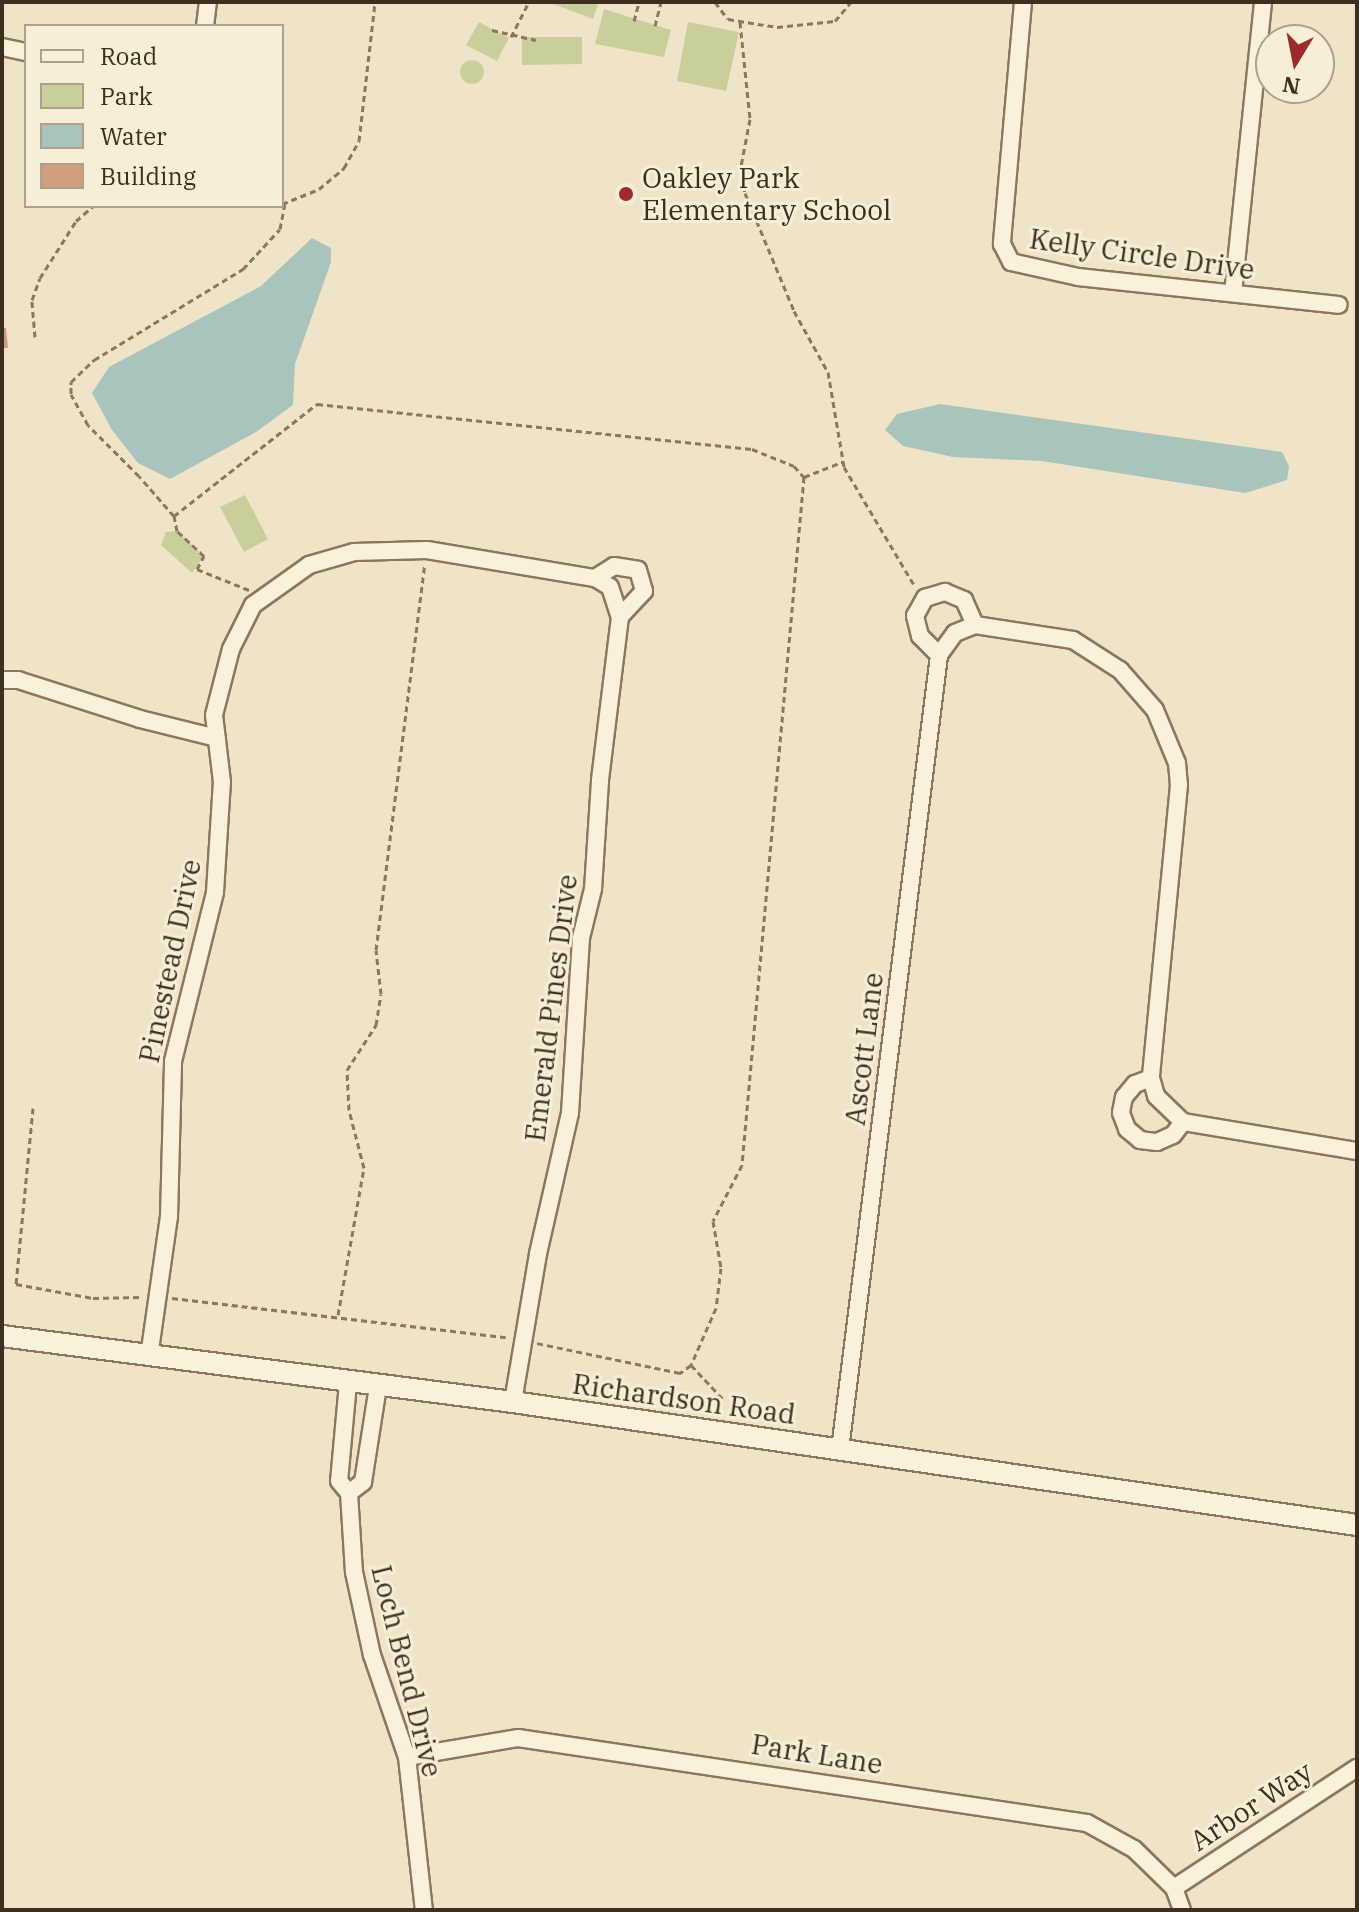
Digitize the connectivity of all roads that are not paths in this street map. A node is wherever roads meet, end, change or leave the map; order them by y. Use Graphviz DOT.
graph roads {
  1 [pos="208,2"];
  2 [pos="1023,2"];
  3 [pos="1263,2"];
  4 [pos="205,24"];
  5 [pos="2,47"];
  6 [pos="24,52"];
  7 [pos="1233,293"];
  8 [pos="1338,305"];
  9 [pos="595,578"];
  10 [pos="610,587"];
  11 [pos="620,617"];
  12 [pos="975,625"];
  13 [pos="939,655"];
  14 [pos="2,680"];
  15 [pos="217,738"];
  16 [pos="1151,1078"];
  17 [pos="1183,1122"];
  18 [pos="1357,1151"];
  19 [pos="2,1336"];
  20 [pos="149,1357"];
  21 [pos="348,1383"];
  22 [pos="378,1386"];
  23 [pos="513,1402"];
  24 [pos="840,1450"];
  25 [pos="349,1493"];
  26 [pos="1357,1525"];
  27 [pos="407,1757"];
  28 [pos="1357,1768"];
  29 [pos="1174,1888"];
  30 [pos="424,1910"];
  31 [pos="1182,1910"];
  1 -- 4 [label="street"];
  2 -- 7 [label="street, Kelly Circle Drive"];
  3 -- 7 [label="street"];
  5 -- 6 [label="street"];
  7 -- 8 [label="street, Kelly Circle Drive"];
  9 -- 10 [label="street, Pinestead Drive"];
  9 -- 11 [label="street, Emerald Pines Drive"];
  9 -- 15 [label="street, Pinestead Drive"];
  10 -- 11 [label="street, Emerald Pines Drive"];
  11 -- 23 [label="street, Emerald Pines Drive"];
  12 -- 13 [label="street"];
  12 -- 13 [label="street"];
  12 -- 16 [label="street"];
  13 -- 24 [label="street, Ascott Lane"];
  14 -- 15 [label="street"];
  15 -- 20 [label="street, Pinestead Drive"];
  16 -- 17 [label="street"];
  16 -- 17 [label="street"];
  17 -- 18 [label="street"];
  19 -- 20 [label="street, Richardson Road"];
  20 -- 21 [label="street, Richardson Road"];
  21 -- 22 [label="street, Richardson Road"];
  21 -- 25 [label="street, Loch Bend Drive"];
  22 -- 23 [label="street, Richardson Road"];
  22 -- 25 [label="street"];
  23 -- 24 [label="street, Richardson Road"];
  24 -- 26 [label="street, Richardson Road"];
  25 -- 27 [label="street, Loch Bend Drive"];
  27 -- 29 [label="street, Park Lane"];
  27 -- 30 [label="street, Loch Bend Drive"];
  28 -- 29 [label="street, Arbor Way"];
  29 -- 31 [label="street, Park Lane"];
}
